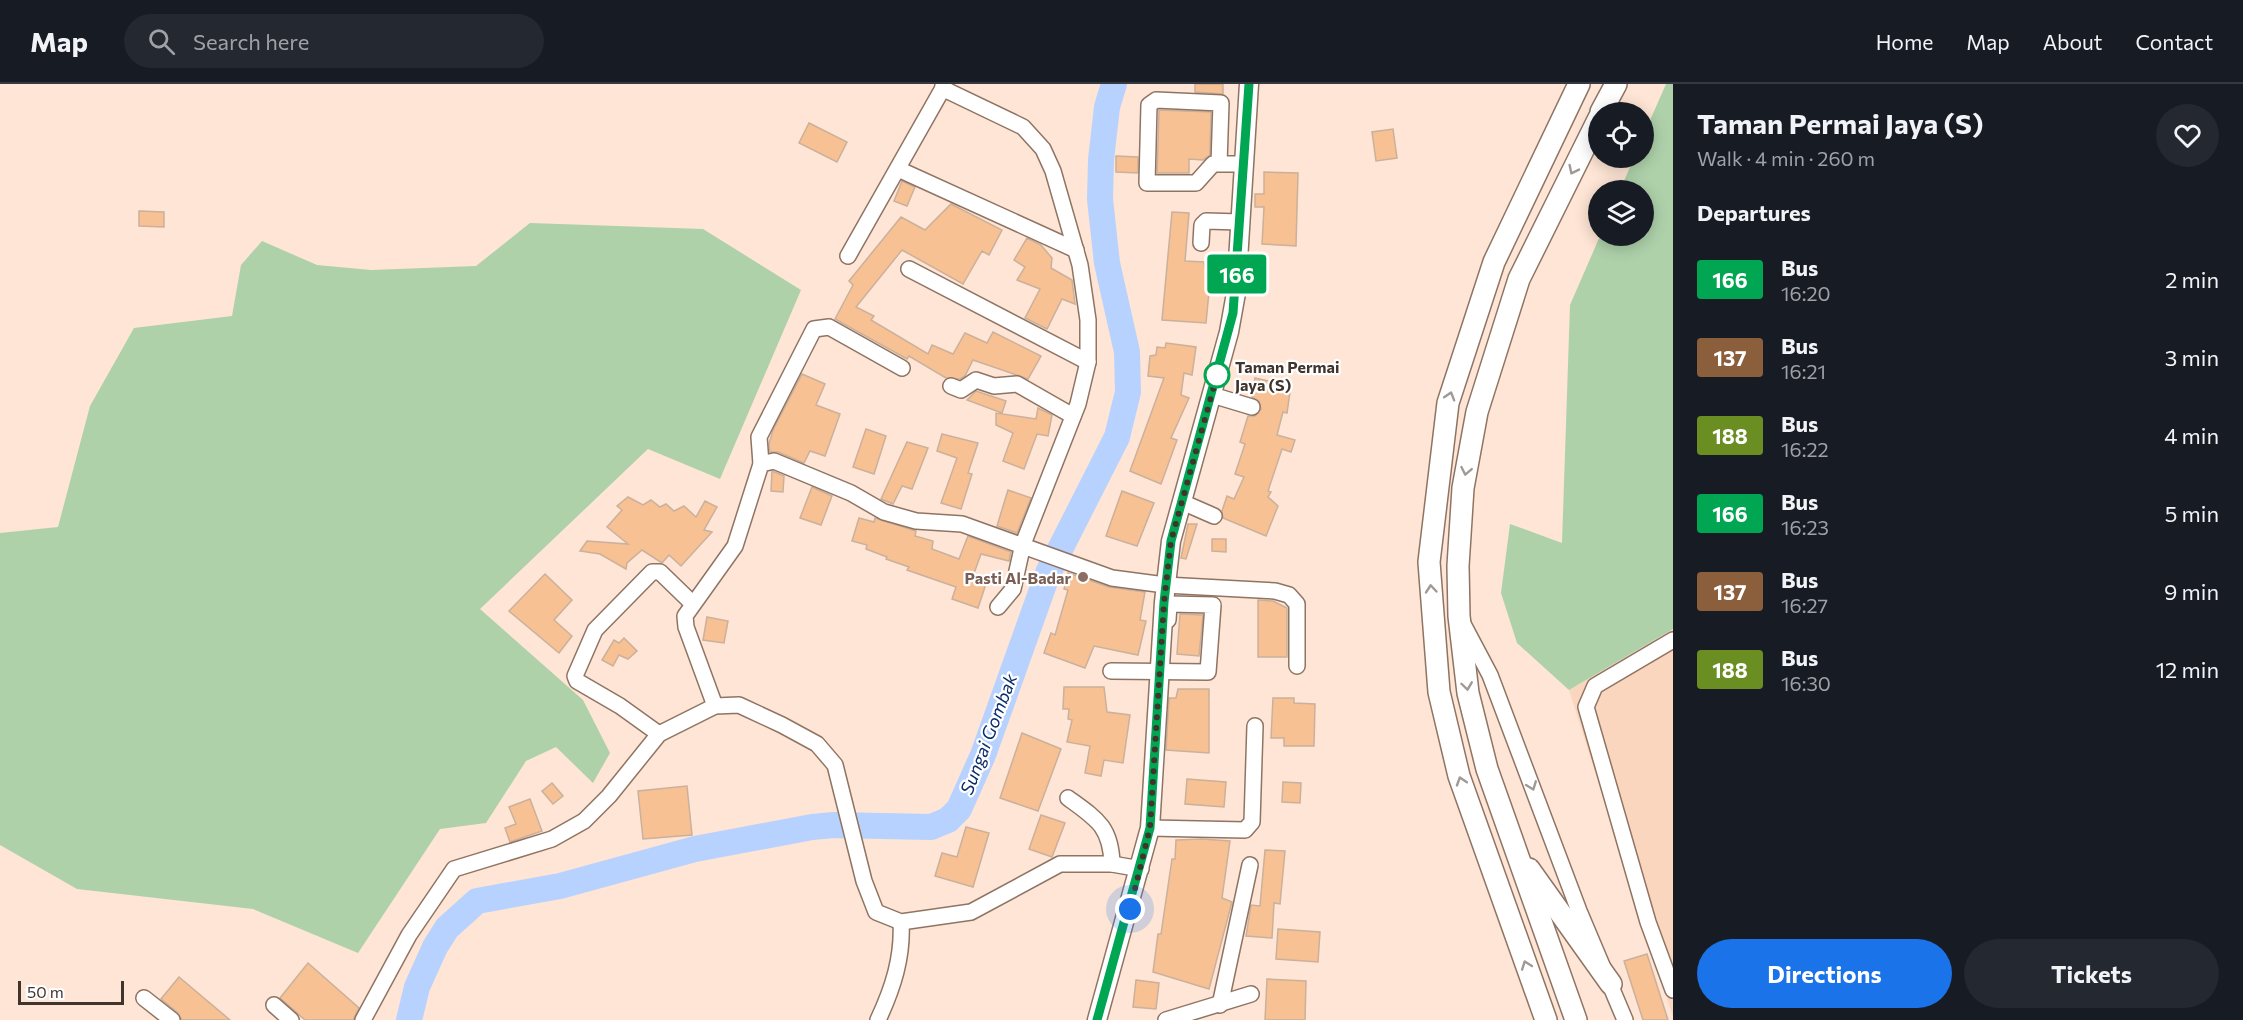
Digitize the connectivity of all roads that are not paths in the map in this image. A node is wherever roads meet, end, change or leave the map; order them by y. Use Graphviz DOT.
graph roads {
  1 [pos="1249,84"];
  2 [pos="1579,84"];
  3 [pos="1616,84"];
  4 [pos="943,86"];
  5 [pos="1607,102"];
  6 [pos="1588,140"];
  7 [pos="1219,164"];
  8 [pos="1243,164"];
  9 [pos="898,169"];
  10 [pos="1240,222"];
  11 [pos="1201,243"];
  12 [pos="1076,250"];
  13 [pos="848,256"];
  14 [pos="909,269"];
  15 [pos="1088,362"];
  16 [pos="902,368"];
  17 [pos="951,386"];
  18 [pos="1212,394"];
  19 [pos="1252,407"];
  20 [pos="1073,416"];
  21 [pos="761,464"];
  22 [pos="1182,502"];
  23 [pos="1214,516"];
  24 [pos="1023,544"];
  25 [pos="1165,585"];
  26 [pos="692,603"];
  27 [pos="998,607"];
  28 [pos="1459,616"];
  29 [pos="1673,640"];
  30 [pos="1297,666"];
  31 [pos="1163,670"];
  32 [pos="1111,671"];
  33 [pos="715,706"];
  34 [pos="1255,726"];
  35 [pos="659,734"];
  36 [pos="1068,798"];
  37 [pos="1150,828"];
  38 [pos="1514,846"];
  39 [pos="1112,864"];
  40 [pos="1250,865"];
  41 [pos="1141,869"];
  42 [pos="901,922"];
  43 [pos="1611,984"];
  44 [pos="1673,990"];
  45 [pos="1251,994"];
  46 [pos="144,998"];
  47 [pos="274,1005"];
  48 [pos="1220,1005"];
  49 [pos="172,1020"];
  50 [pos="291,1020"];
  51 [pos="363,1020"];
  52 [pos="878,1020"];
  53 [pos="1097,1020"];
  54 [pos="1166,1020"];
  55 [pos="1546,1020"];
  56 [pos="1576,1020"];
  57 [pos="1625,1020"];
  1 -- 8 [label="main road"];
  55 -- 2 [label="highway, one-way"];
  3 -- 5 [label="highway"];
  4 -- 9 [label="street"];
  4 -- 12 [label="street"];
  6 -- 28 [label="highway, one-way"];
  7 -- 7 [label="street"];
  7 -- 8 [label="street"];
  8 -- 10 [label="main road"];
  9 -- 12 [label="street"];
  9 -- 13 [label="street"];
  10 -- 11 [label="street"];
  10 -- 18 [label="main road"];
  12 -- 15 [label="street"];
  14 -- 15 [label="street"];
  15 -- 20 [label="street"];
  16 -- 21 [label="street"];
  17 -- 20 [label="street"];
  18 -- 19 [label="street"];
  18 -- 22 [label="main road"];
  20 -- 24 [label="street"];
  21 -- 24 [label="street"];
  21 -- 26 [label="street"];
  22 -- 23 [label="street"];
  22 -- 25 [label="main road"];
  24 -- 25 [label="street"];
  24 -- 27 [label="street"];
  25 -- 30 [label="street"];
  25 -- 31 [label="main road"];
  26 -- 33 [label="street"];
  26 -- 35 [label="street"];
  28 -- 38 [label="highway, one-way"];
  28 -- 43 [label="street, one-way"];
  29 -- 44 [label="street"];
  31 -- 31 [label="street"];
  31 -- 32 [label="street"];
  31 -- 37 [label="main road"];
  33 -- 35 [label="street"];
  33 -- 42 [label="street"];
  34 -- 37 [label="street"];
  35 -- 51 [label="street"];
  36 -- 39 [label="street"];
  37 -- 41 [label="main road"];
  38 -- 43 [label="highway"];
  38 -- 56 [label="highway"];
  39 -- 41 [label="street"];
  39 -- 42 [label="street"];
  40 -- 48 [label="street"];
  41 -- 53 [label="main road"];
  42 -- 52 [label="street"];
  43 -- 57 [label="street"];
  45 -- 48 [label="street"];
  46 -- 49 [label="street"];
  47 -- 50 [label="street"];
  48 -- 54 [label="street"];
}
